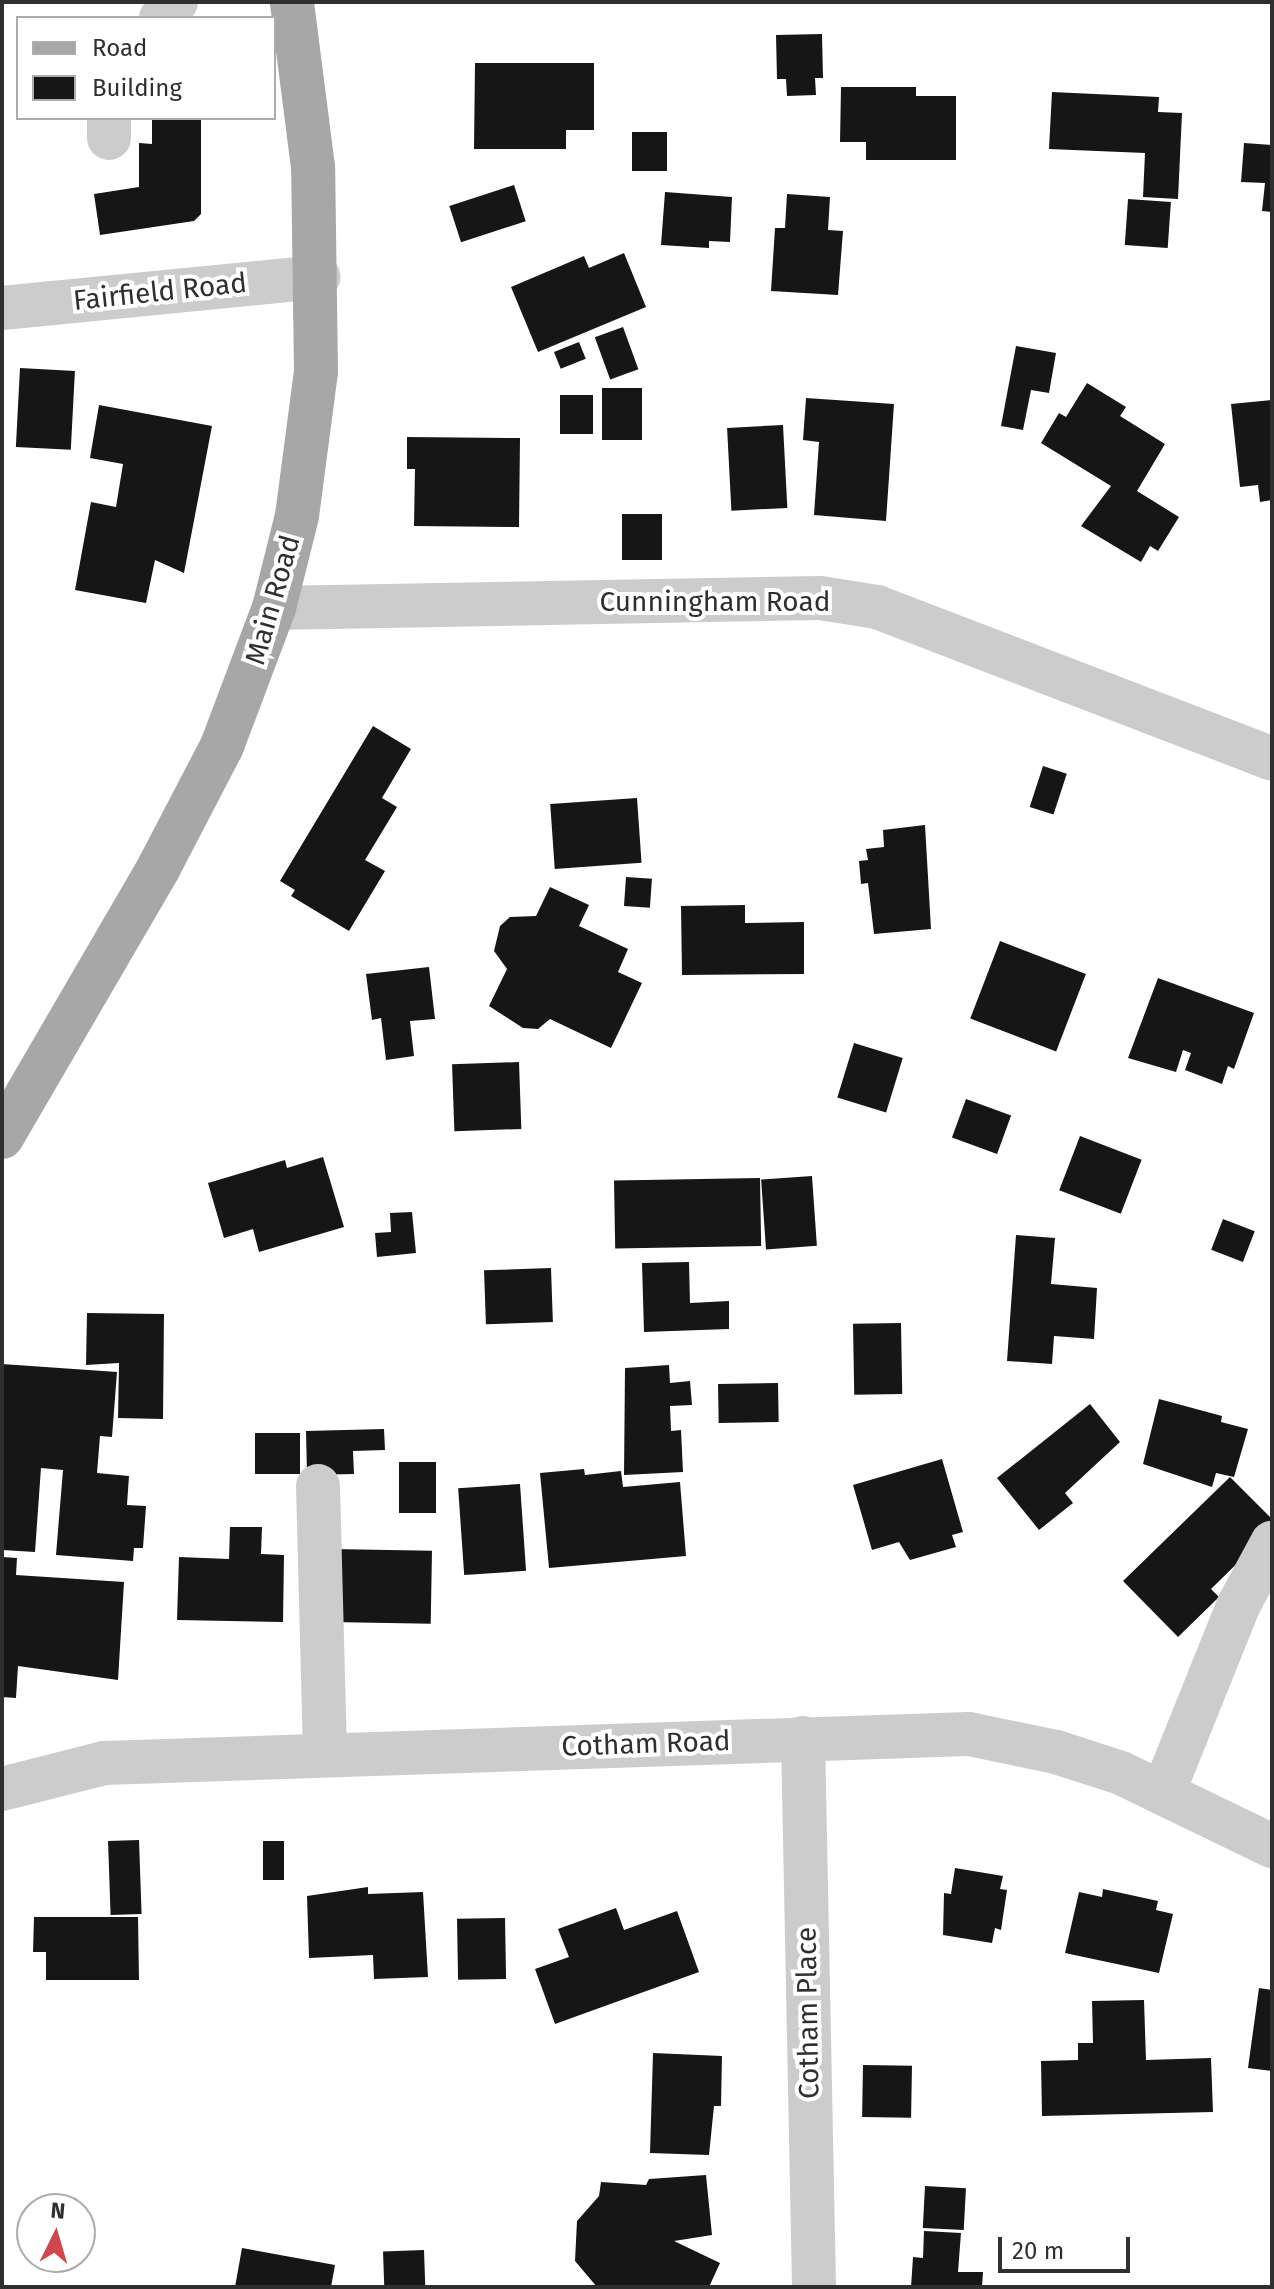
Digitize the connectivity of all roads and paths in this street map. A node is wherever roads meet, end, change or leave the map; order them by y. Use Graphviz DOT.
graph roads {
  1 [pos="292,2"];
  2 [pos="318,277"];
  3 [pos="2,308"];
  4 [pos="274,608"];
  5 [pos="1272,759"];
  6 [pos="2,1137"];
  7 [pos="318,1486"];
  8 [pos="1272,1543"];
  9 [pos="803,1738"];
  10 [pos="325,1755"];
  11 [pos="2,1789"];
  12 [pos="1163,1793"];
  13 [pos="1272,1846"];
  14 [pos="814,2287"];
  1 -- 2 [label="main road, Main Road"];
  2 -- 3 [label="street, Fairfield Road"];
  2 -- 4 [label="main road, Main Road"];
  4 -- 5 [label="street, Cunningham Road"];
  4 -- 6 [label="main road, Main Road"];
  7 -- 10 [label="street"];
  8 -- 12 [label="street"];
  9 -- 10 [label="street, Cotham Road"];
  9 -- 12 [label="street, Cotham Road"];
  9 -- 14 [label="street, Cotham Place"];
  10 -- 11 [label="street, Cotham Road"];
  12 -- 13 [label="street, Cotham Road"];
}
